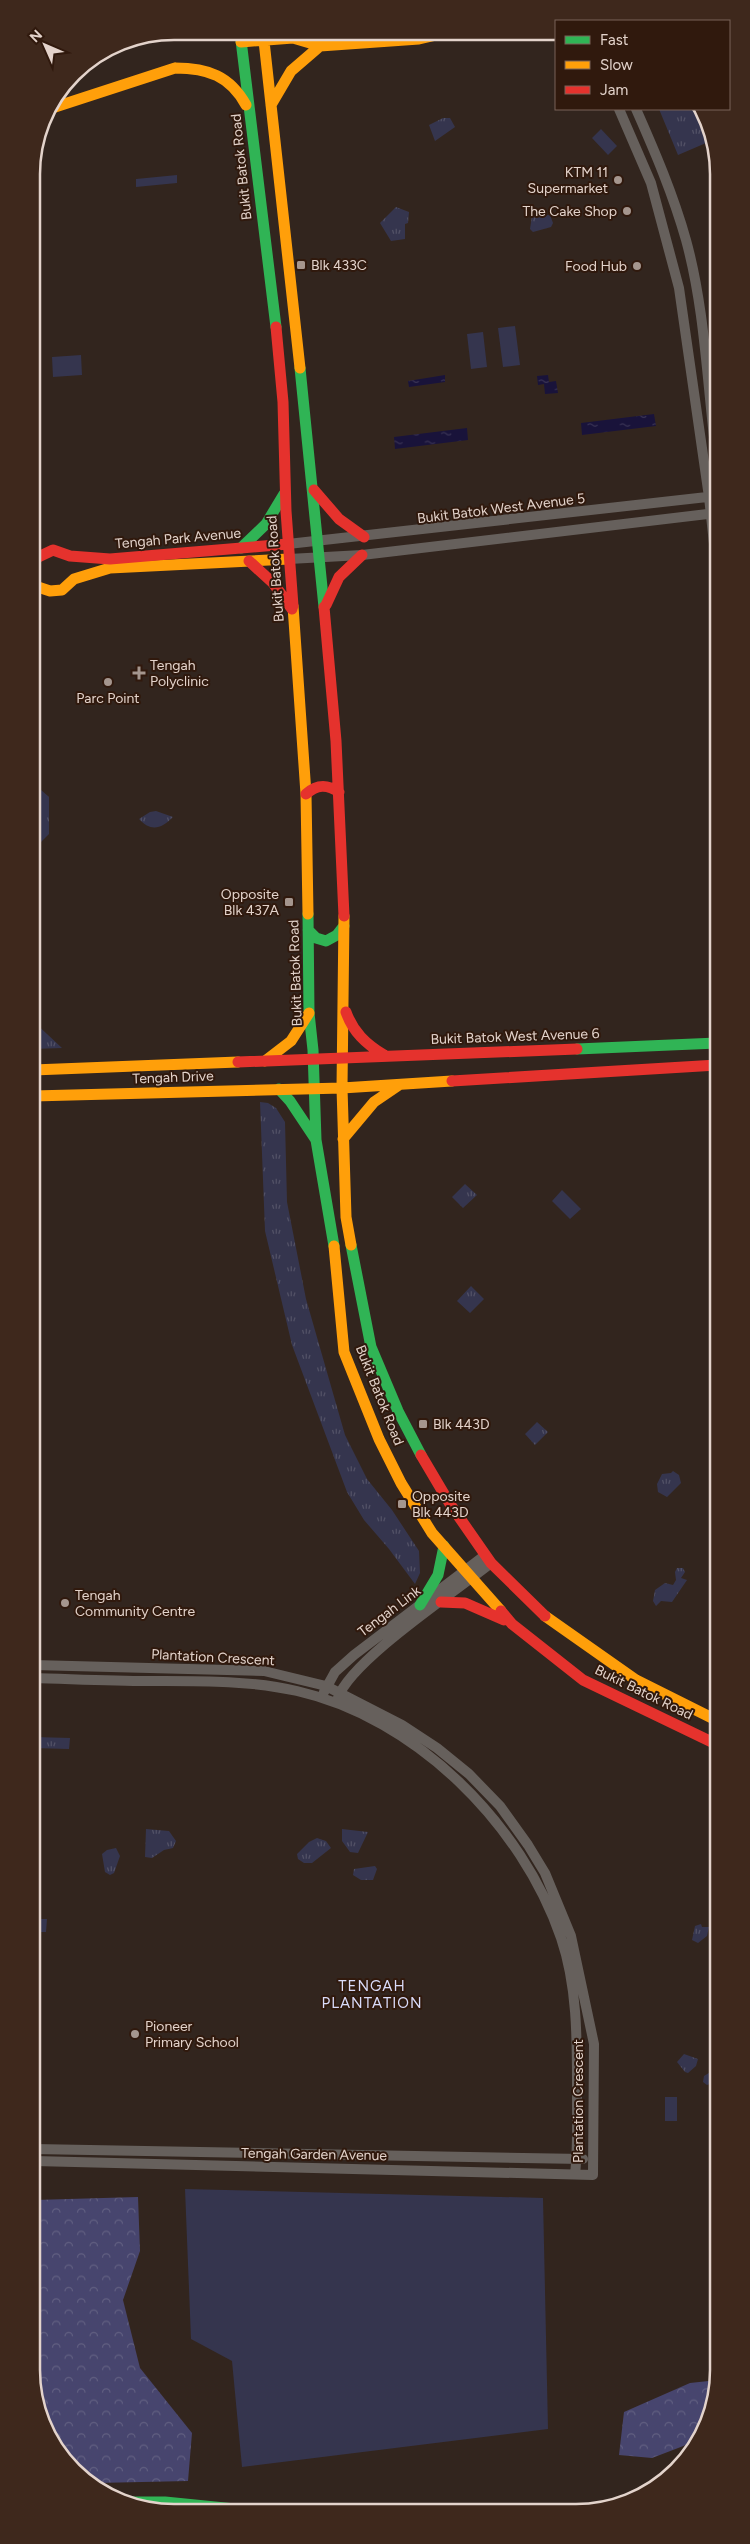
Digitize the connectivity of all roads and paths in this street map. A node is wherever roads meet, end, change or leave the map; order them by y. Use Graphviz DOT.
graph roads {
  1 [pos="244,40"];
  2 [pos="263,40"];
  3 [pos="300,40"];
  4 [pos="364,40"];
  5 [pos="407,40"];
  6 [pos="370,43"];
  7 [pos="320,46"];
  8 [pos="59,106"];
  9 [pos="270,106"];
  10 [pos="619,110"];
  11 [pos="636,110"];
  12 [pos="252,121"];
  13 [pos="675,205"];
  14 [pos="658,210"];
  15 [pos="710,403"];
  16 [pos="710,477"];
  17 [pos="314,488"];
  18 [pos="285,492"];
  19 [pos="710,496"];
  20 [pos="710,514"];
  21 [pos="364,537"];
  22 [pos="319,541"];
  23 [pos="288,544"];
  24 [pos="241,548"];
  25 [pos="362,554"];
  26 [pos="40,556"];
  27 [pos="70,556"];
  28 [pos="320,557"];
  29 [pos="289,559"];
  30 [pos="249,561"];
  31 [pos="74,579"];
  32 [pos="40,588"];
  33 [pos="325,610"];
  34 [pos="293,611"];
  35 [pos="339,792"];
  36 [pos="306,794"];
  37 [pos="344,926"];
  38 [pos="308,930"];
  39 [pos="343,1001"];
  40 [pos="309,1013"];
  41 [pos="710,1043"];
  42 [pos="384,1055"];
  43 [pos="342,1058"];
  44 [pos="314,1060"];
  45 [pos="265,1061"];
  46 [pos="710,1065"];
  47 [pos="40,1070"];
  48 [pos="399,1084"];
  49 [pos="342,1088"];
  50 [pos="279,1089"];
  51 [pos="314,1089"];
  52 [pos="40,1096"];
  53 [pos="343,1139"];
  54 [pos="316,1140"];
  55 [pos="444,1546"];
  56 [pos="487,1560"];
  57 [pos="468,1575"];
  58 [pos="441,1602"];
  59 [pos="420,1605"];
  60 [pos="512,1624"];
  61 [pos="40,1666"];
  62 [pos="179,1668"];
  63 [pos="40,1678"];
  64 [pos="180,1681"];
  65 [pos="326,1686"];
  66 [pos="340,1692"];
  67 [pos="322,1698"];
  68 [pos="337,1704"];
  69 [pos="710,1717"];
  70 [pos="710,1740"];
  71 [pos="40,2149"];
  72 [pos="577,2158"];
  73 [pos="592,2160"];
  74 [pos="40,2161"];
  75 [pos="575,2174"];
  76 [pos="593,2175"];
  77 [pos="154,2502"];
  78 [pos="185,2504"];
  1 -- 12 [label="main road, Bukit Batok Road"];
  2 -- 9 [label="main road, Bukit Batok Road"];
  3 -- 7 [label="main road"];
  4 -- 6 [label="main road"];
  5 -- 6 [label="main road"];
  6 -- 7 [label="main road"];
  7 -- 9 [label="main road"];
  8 -- 12 [label="main road"];
  9 -- 17 [label="main road, Bukit Batok Road"];
  10 -- 14 [label="street"];
  11 -- 13 [label="street"];
  12 -- 18 [label="main road, Bukit Batok Road"];
  13 -- 14 [label="street"];
  13 -- 15 [label="street"];
  14 -- 16 [label="street"];
  17 -- 21 [label="main road"];
  17 -- 22 [label="main road, Bukit Batok Road"];
  18 -- 23 [label="main road, Bukit Batok Road"];
  18 -- 24 [label="main road"];
  19 -- 21 [label="street, Bukit Batok West Avenue 5"];
  20 -- 25 [label="street"];
  21 -- 22 [label="street, Bukit Batok West Avenue 5"];
  22 -- 23 [label="street, Bukit Batok West Avenue 5"];
  22 -- 28 [label="main road, Bukit Batok Road"];
  23 -- 24 [label="main road, Tengah Park Avenue"];
  23 -- 29 [label="main road, Bukit Batok Road"];
  24 -- 27 [label="main road, Tengah Park Avenue"];
  25 -- 28 [label="street"];
  25 -- 33 [label="main road"];
  26 -- 27 [label="main road, Tengah Park Avenue"];
  27 -- 31 [label="main road"];
  28 -- 29 [label="street"];
  28 -- 33 [label="main road, Bukit Batok Road"];
  29 -- 30 [label="main road, Tengah Park Avenue"];
  29 -- 34 [label="main road, Bukit Batok Road"];
  30 -- 31 [label="main road, Tengah Park Avenue"];
  30 -- 34 [label="main road"];
  31 -- 32 [label="main road, Tengah Park Avenue"];
  33 -- 35 [label="main road, Bukit Batok Road"];
  34 -- 36 [label="main road, Bukit Batok Road"];
  35 -- 36 [label="main road"];
  35 -- 37 [label="main road, Bukit Batok Road"];
  36 -- 38 [label="main road, Bukit Batok Road"];
  37 -- 38 [label="main road"];
  37 -- 39 [label="main road, Bukit Batok Road"];
  38 -- 40 [label="main road, Bukit Batok Road"];
  39 -- 42 [label="main road"];
  39 -- 43 [label="main road, Bukit Batok Road"];
  40 -- 44 [label="main road, Bukit Batok Road"];
  40 -- 45 [label="main road"];
  41 -- 42 [label="main road, Bukit Batok West Avenue 6"];
  42 -- 43 [label="main road, Bukit Batok West Avenue 6"];
  43 -- 44 [label="main road, Bukit Batok West Avenue 6"];
  43 -- 49 [label="main road, Bukit Batok Road"];
  44 -- 45 [label="main road, Tengah Drive"];
  44 -- 51 [label="main road, Bukit Batok Road"];
  45 -- 47 [label="main road, Tengah Drive"];
  46 -- 48 [label="main road"];
  48 -- 49 [label="main road"];
  48 -- 53 [label="main road"];
  49 -- 51 [label="main road"];
  49 -- 53 [label="main road, Bukit Batok Road"];
  50 -- 51 [label="main road, Tengah Drive"];
  50 -- 52 [label="main road, Tengah Drive"];
  50 -- 54 [label="main road"];
  51 -- 54 [label="main road, Bukit Batok Road"];
  53 -- 56 [label="main road, Bukit Batok Road"];
  54 -- 55 [label="main road, Bukit Batok Road"];
  55 -- 57 [label="main road, Bukit Batok Road"];
  55 -- 59 [label="main road"];
  56 -- 57 [label="street, Tengah Link"];
  56 -- 69 [label="main road, Bukit Batok Road"];
  57 -- 58 [label="street, Tengah Link"];
  57 -- 59 [label="street, Tengah Link"];
  57 -- 60 [label="main road, Bukit Batok Road"];
  58 -- 60 [label="main road"];
  58 -- 66 [label="street, Tengah Link"];
  59 -- 65 [label="street, Tengah Link"];
  60 -- 70 [label="main road, Bukit Batok Road"];
  61 -- 62 [label="street, Plantation Crescent"];
  62 -- 64 [label="street"];
  62 -- 65 [label="street, Plantation Crescent"];
  63 -- 64 [label="street, Plantation Crescent"];
  64 -- 67 [label="street, Plantation Crescent"];
  65 -- 66 [label="street, Plantation Crescent"];
  65 -- 67 [label="street, Tengah Link"];
  66 -- 68 [label="street, Tengah Link"];
  66 -- 73 [label="street, Plantation Crescent"];
  67 -- 68 [label="street, Plantation Crescent"];
  68 -- 72 [label="street, Plantation Crescent"];
  71 -- 72 [label="street, Tengah Garden Avenue"];
  72 -- 73 [label="street, Tengah Garden Avenue"];
  72 -- 75 [label="street, Plantation Crescent"];
  73 -- 76 [label="street, Plantation Crescent"];
  74 -- 75 [label="street, Tengah Garden Avenue"];
  75 -- 76 [label="street, Tengah Garden Avenue"];
  77 -- 78 [label="main road"];
}
